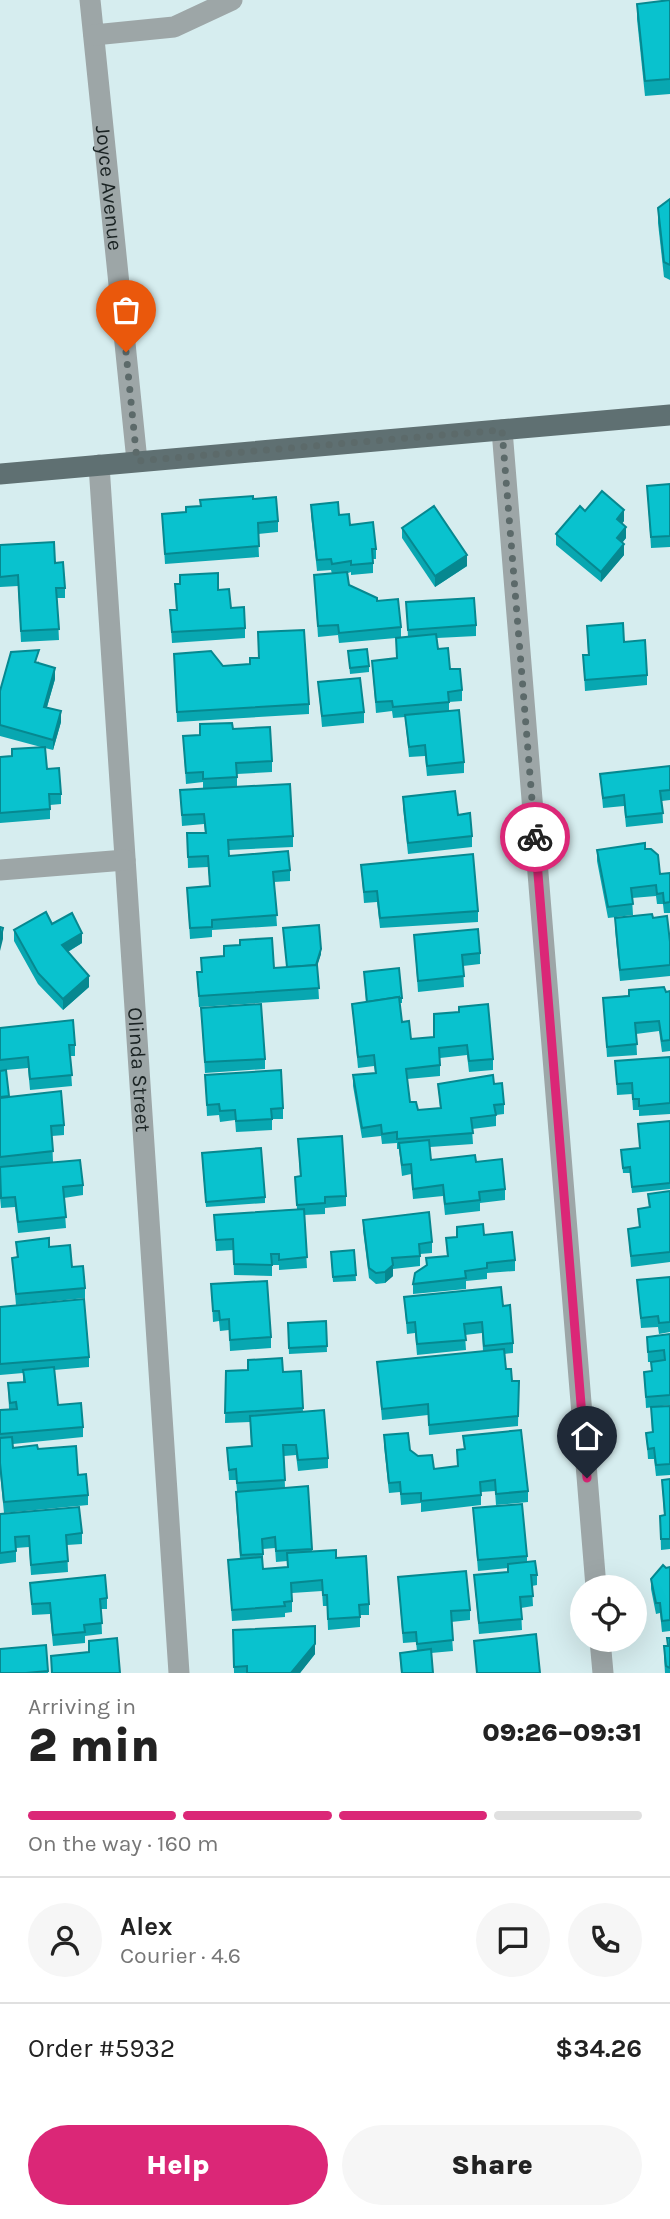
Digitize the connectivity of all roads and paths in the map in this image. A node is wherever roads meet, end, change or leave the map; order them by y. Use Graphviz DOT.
graph roads {
  1 [pos="90,0"];
  2 [pos="232,0"];
  3 [pos="94,35"];
  4 [pos="670,415"];
  5 [pos="502,430"];
  6 [pos="137,461"];
  7 [pos="99,465"];
  8 [pos="0,474"];
  9 [pos="125,860"];
  10 [pos="0,870"];
  11 [pos="595,1575"];
  12 [pos="601,1652"];
  13 [pos="179,1673"];
  14 [pos="603,1673"];
  1 -- 3 [label="street, Joyce Avenue"];
  2 -- 3 [label="street"];
  3 -- 6 [label="street, Joyce Avenue"];
  4 -- 5 [label="main road"];
  5 -- 6 [label="main road"];
  5 -- 11 [label="street"];
  6 -- 7 [label="main road"];
  7 -- 8 [label="main road"];
  7 -- 9 [label="street, Olinda Street"];
  9 -- 10 [label="street"];
  9 -- 13 [label="street, Olinda Street"];
  12 -- 14 [label="street"];
}
